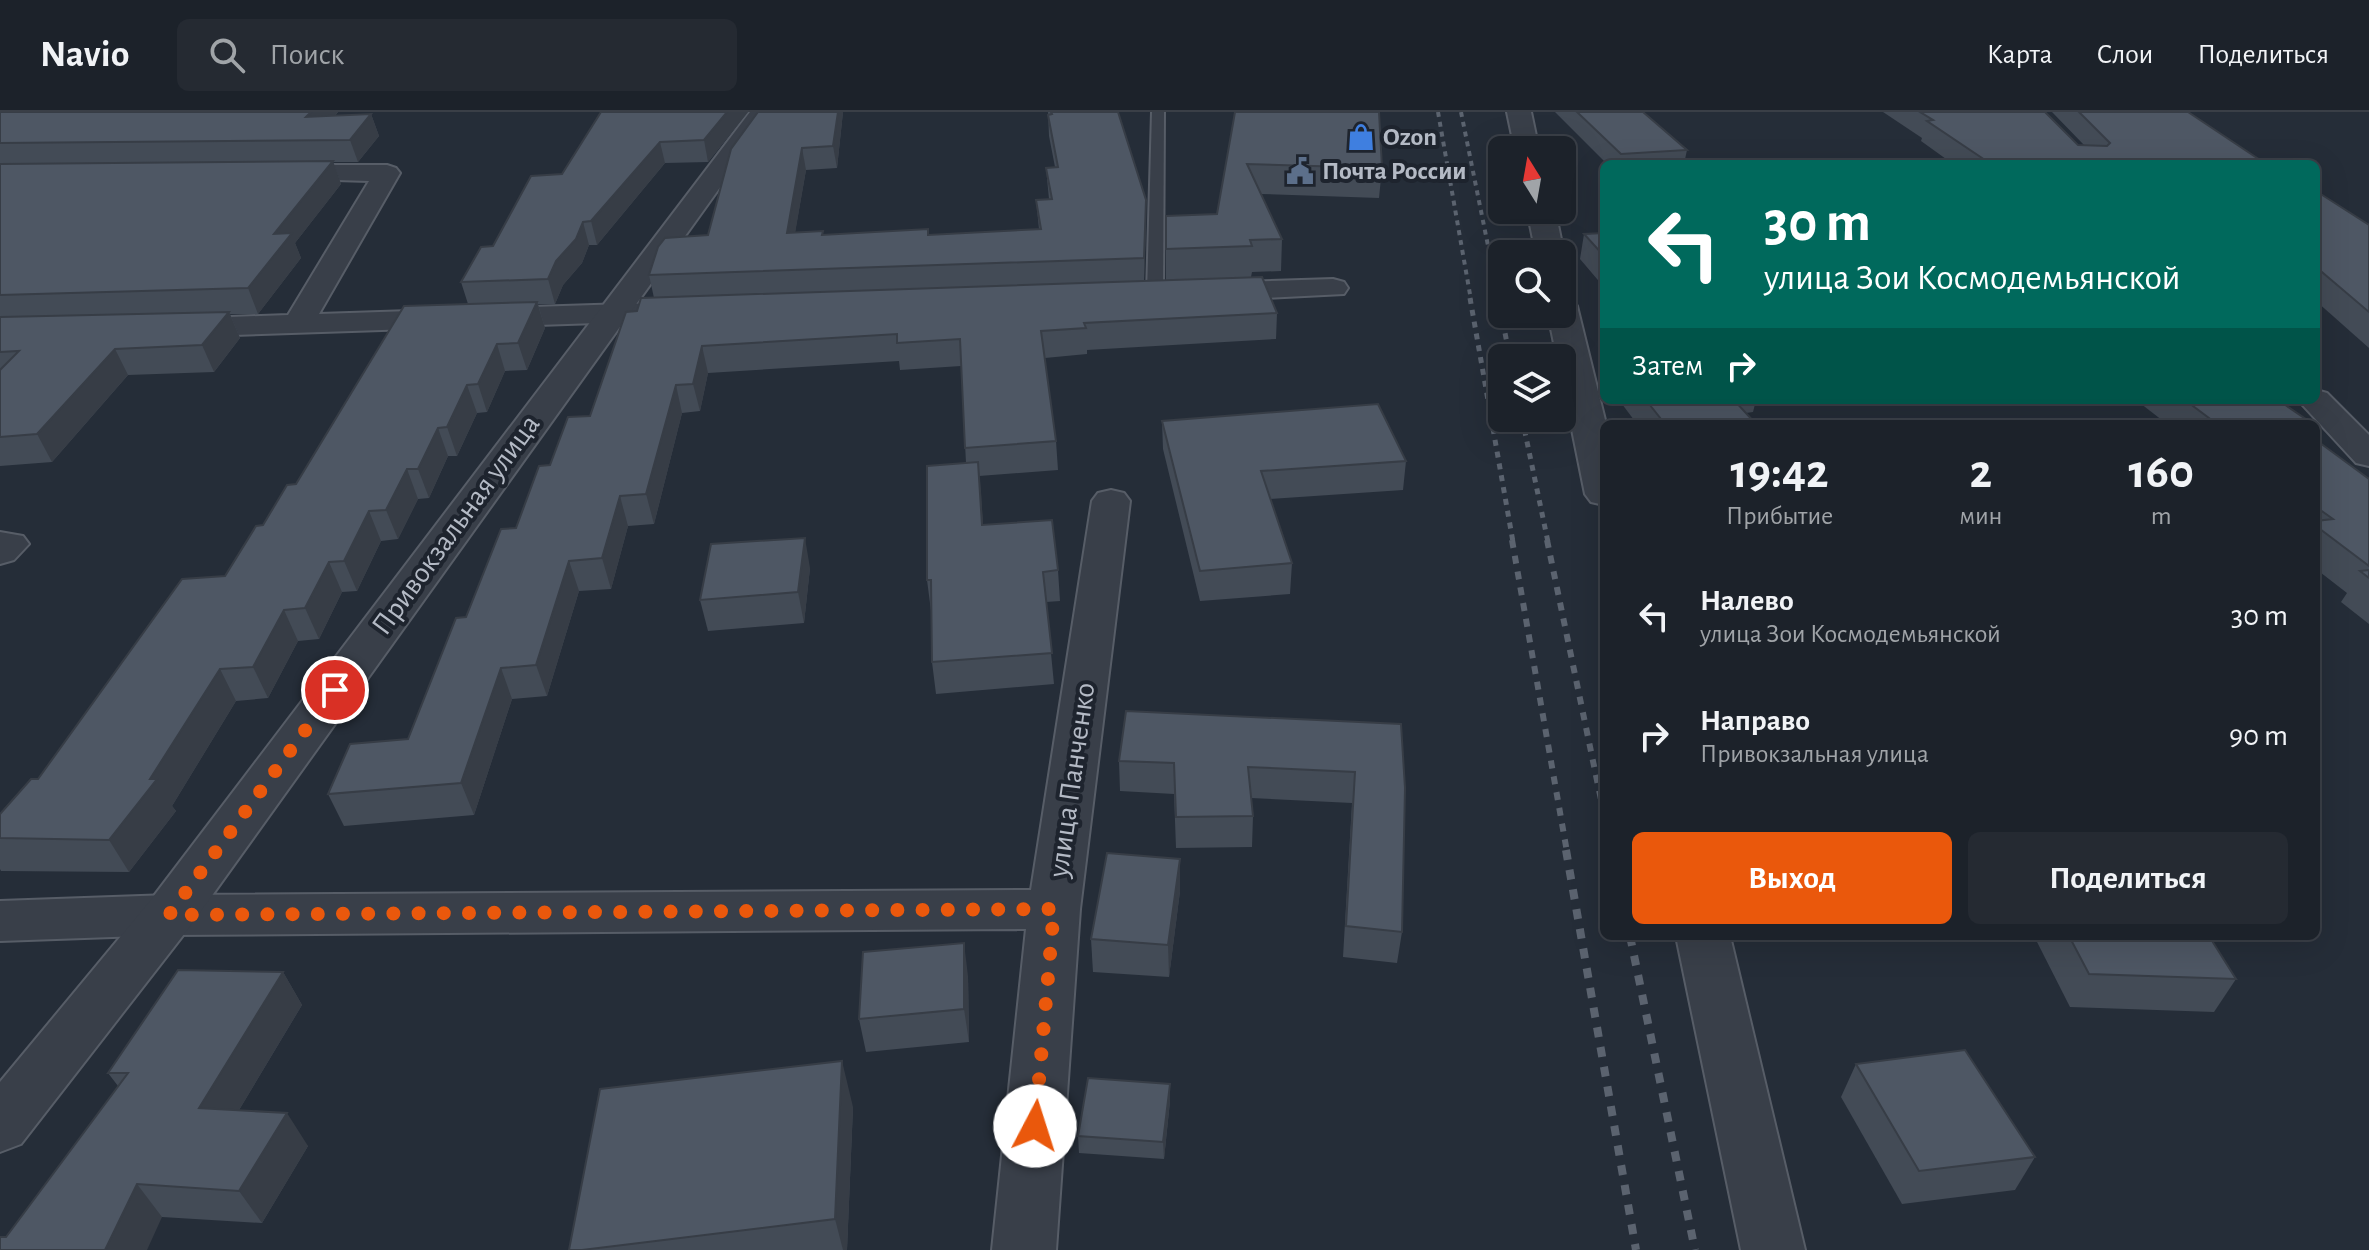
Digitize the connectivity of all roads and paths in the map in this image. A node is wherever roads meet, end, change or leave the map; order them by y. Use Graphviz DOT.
graph roads {
  1 [pos="762,112"];
  2 [pos="1158,112"];
  3 [pos="1519,112"];
  4 [pos="1524,136"];
  5 [pos="248,174"];
  6 [pos="1333,288"];
  7 [pos="1155,294"];
  8 [pos="1124,295"];
  9 [pos="689,311"];
  10 [pos="611,314"];
  11 [pos="297,325"];
  12 [pos="141,328"];
  13 [pos="1567,328"];
  14 [pos="2319,404"];
  15 [pos="2369,455"];
  16 [pos="1600,476"];
  17 [pos="1111,501"];
  18 [pos="0,544"];
  19 [pos="0,552"];
  20 [pos="1054,909"];
  21 [pos="169,915"];
  22 [pos="0,921"];
  23 [pos="1704,940"];
  24 [pos="0,1126"];
  25 [pos="1024,1250"];
  26 [pos="1773,1250"];
  1 -- 10 [label="street, Привокзальная улица"];
  2 -- 7 [label="lane"];
  3 -- 4 [label="street"];
  5 -- 11 [label="street"];
  6 -- 7 [label="street"];
  7 -- 8 [label="street"];
  9 -- 10 [label="street"];
  10 -- 11 [label="street"];
  10 -- 21 [label="street, Привокзальная улица"];
  11 -- 12 [label="street"];
  13 -- 16 [label="street"];
  14 -- 15 [label="street"];
  17 -- 20 [label="street, улица Панченко"];
  18 -- 19 [label="street"];
  20 -- 21 [label="street"];
  20 -- 25 [label="street, улица Панченко"];
  21 -- 22 [label="street"];
  21 -- 24 [label="street, Привокзальная улица"];
  23 -- 26 [label="street"];
}
